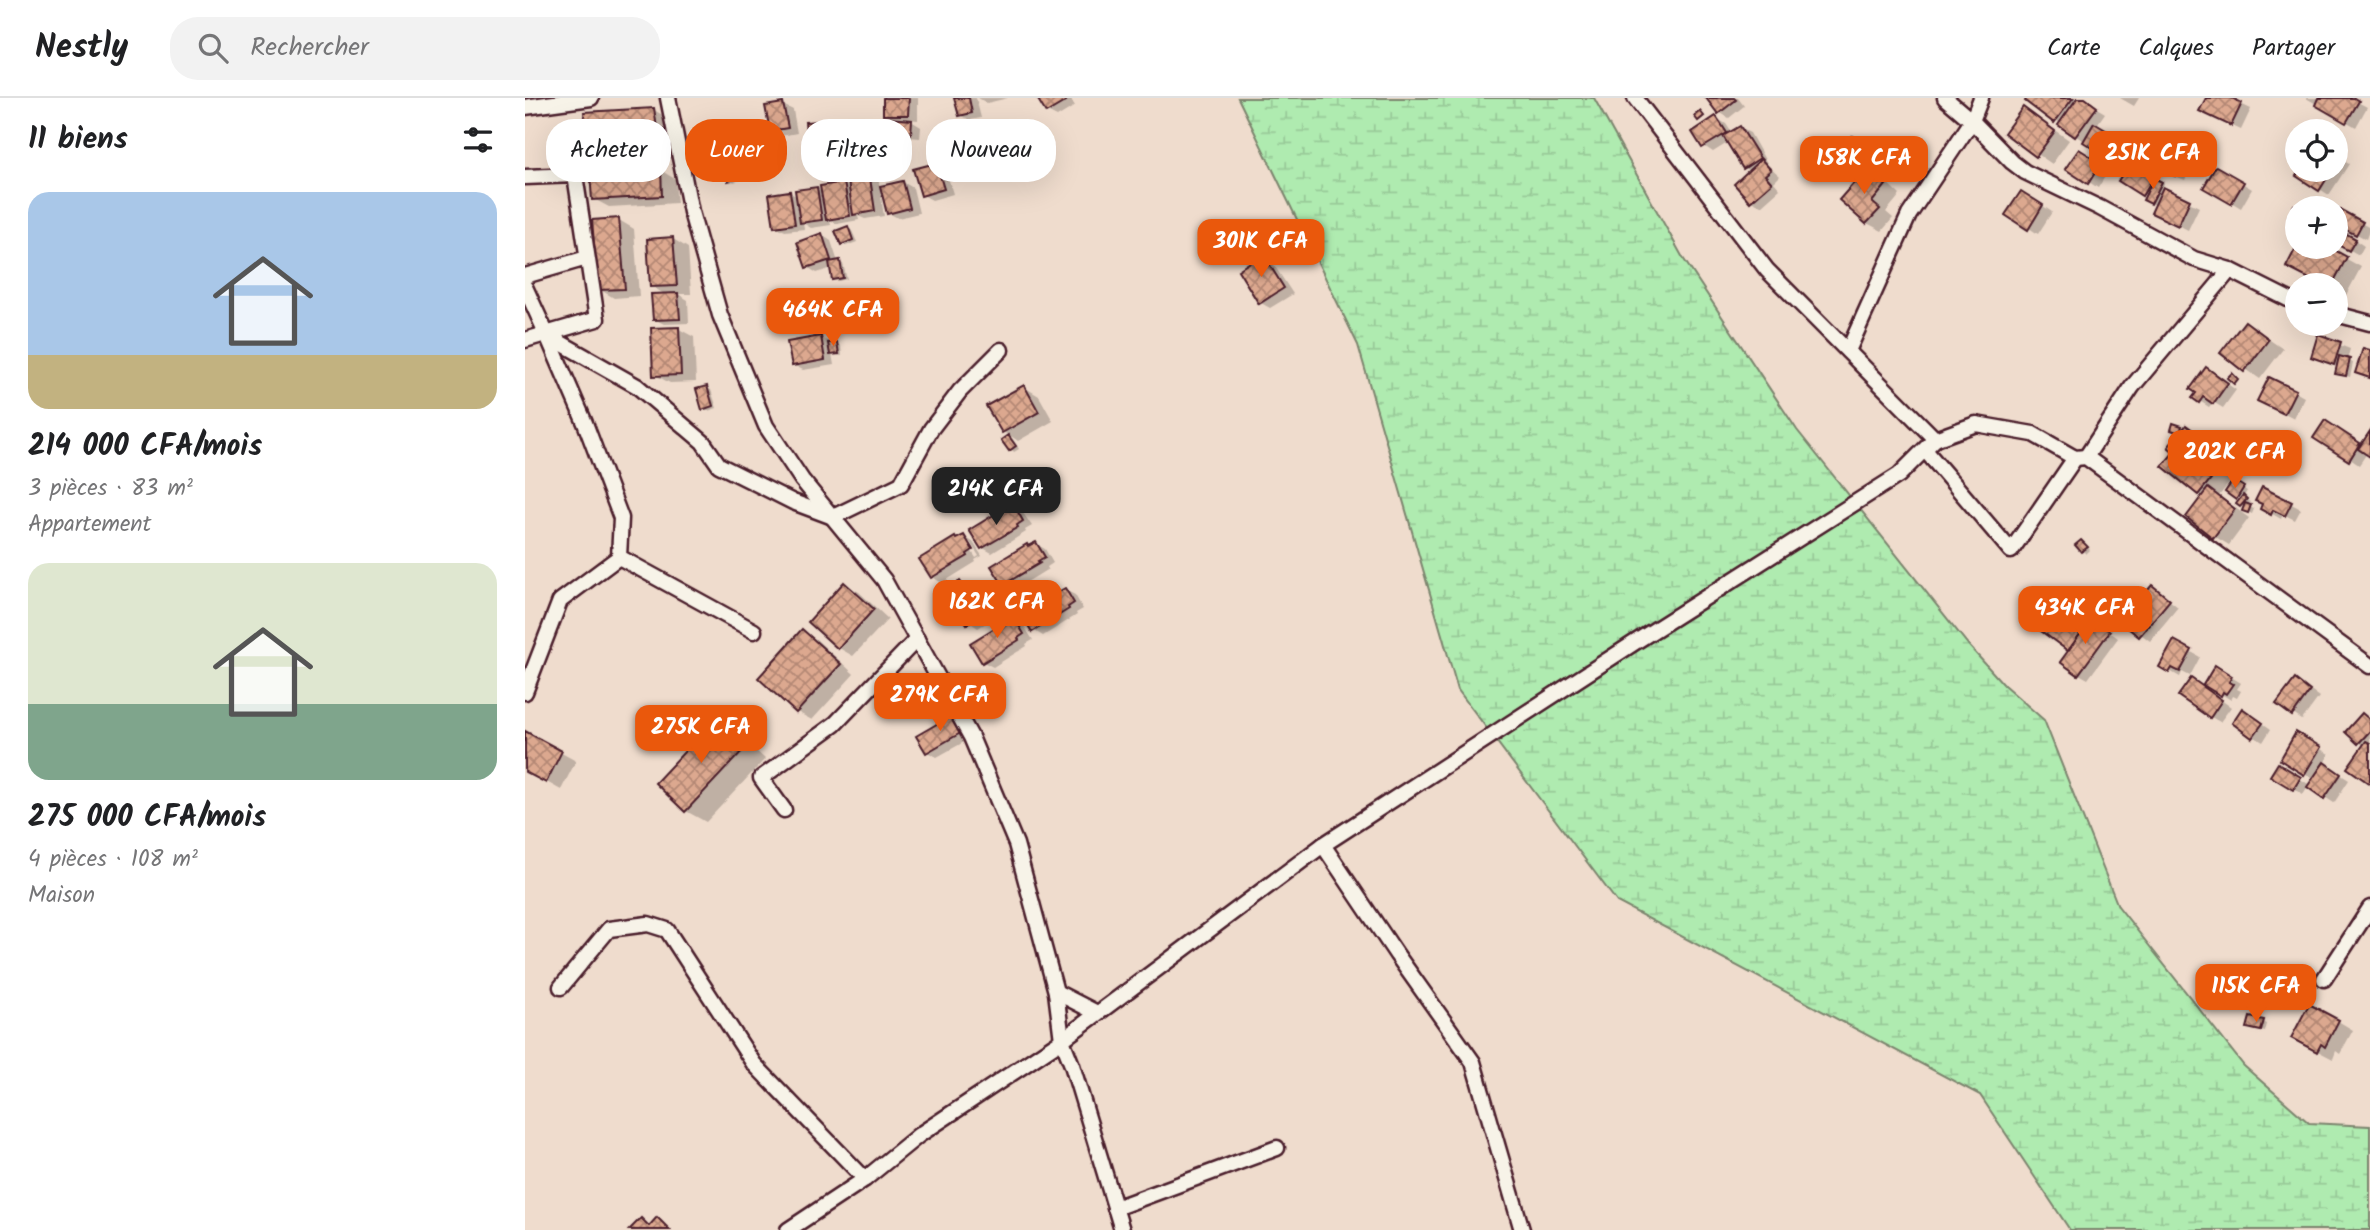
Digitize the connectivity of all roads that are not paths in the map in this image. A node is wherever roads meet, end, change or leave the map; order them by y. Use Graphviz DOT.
graph roads {
  1 [pos="591,98"];
  2 [pos="668,98"];
  3 [pos="1635,98"];
  4 [pos="1945,98"];
  5 [pos="1981,98"];
  6 [pos="525,107"];
  7 [pos="1972,121"];
  8 [pos="525,177"];
  9 [pos="587,258"];
  10 [pos="2230,270"];
  11 [pos="525,276"];
  12 [pos="525,287"];
  13 [pos="2285,298"];
  14 [pos="2348,317"];
  15 [pos="2370,323"];
  16 [pos="547,335"];
  17 [pos="525,340"];
  18 [pos="1001,349"];
  19 [pos="1848,351"];
  20 [pos="1930,444"];
  21 [pos="2081,458"];
  22 [pos="833,517"];
  23 [pos="619,557"];
  24 [pos="754,631"];
  25 [pos="917,639"];
  26 [pos="2370,666"];
  27 [pos="525,692"];
  28 [pos="784,810"];
  29 [pos="1323,845"];
  30 [pos="2370,908"];
  31 [pos="2324,979"];
  32 [pos="561,987"];
  33 [pos="1056,992"];
  34 [pos="1097,1013"];
  35 [pos="1062,1040"];
  36 [pos="1277,1148"];
  37 [pos="865,1179"];
  38 [pos="1115,1208"];
  39 [pos="788,1230"];
  40 [pos="1122,1230"];
  41 [pos="1522,1230"];
  1 -- 6 [label="street"];
  2 -- 22 [label="street"];
  3 -- 19 [label="street"];
  4 -- 7 [label="street"];
  5 -- 7 [label="street"];
  7 -- 10 [label="street"];
  7 -- 19 [label="street"];
  8 -- 9 [label="street"];
  9 -- 11 [label="street"];
  9 -- 16 [label="street"];
  10 -- 13 [label="street"];
  10 -- 21 [label="street"];
  12 -- 16 [label="street"];
  14 -- 15 [label="street"];
  16 -- 17 [label="street"];
  16 -- 22 [label="street"];
  16 -- 23 [label="street"];
  18 -- 22 [label="street"];
  19 -- 20 [label="street"];
  20 -- 21 [label="street"];
  20 -- 21 [label="street"];
  20 -- 29 [label="street"];
  21 -- 26 [label="street"];
  22 -- 25 [label="street"];
  23 -- 24 [label="street"];
  23 -- 27 [label="street"];
  25 -- 28 [label="street"];
  25 -- 33 [label="street"];
  29 -- 34 [label="street"];
  29 -- 41 [label="street"];
  30 -- 31 [label="street"];
  32 -- 37 [label="street"];
  33 -- 34 [label="street"];
  33 -- 35 [label="street"];
  34 -- 35 [label="street"];
  35 -- 37 [label="street"];
  35 -- 38 [label="street"];
  36 -- 38 [label="street"];
  37 -- 39 [label="street"];
  38 -- 40 [label="street"];
}
